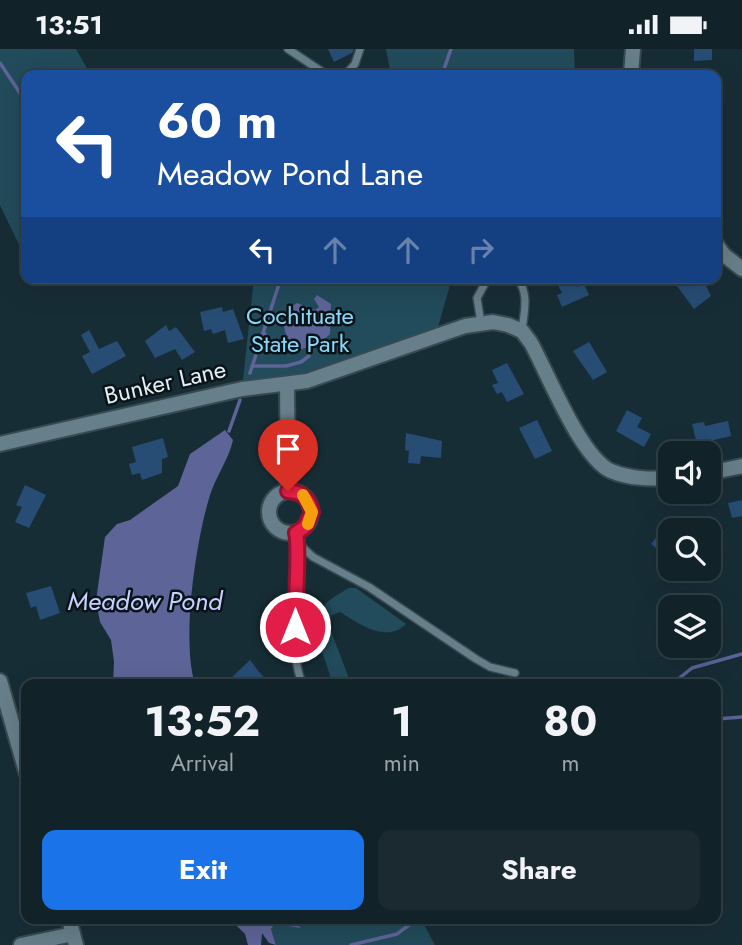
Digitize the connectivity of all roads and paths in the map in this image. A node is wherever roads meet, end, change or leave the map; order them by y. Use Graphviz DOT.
graph roads {
  1 [pos="288,49"];
  2 [pos="360,49"];
  3 [pos="633,49"];
  4 [pos="320,70"];
  5 [pos="350,70"];
  6 [pos="631,70"];
  7 [pos="721,251"];
  8 [pos="742,269"];
  9 [pos="485,284"];
  10 [pos="521,284"];
  11 [pos="481,323"];
  12 [pos="522,331"];
  13 [pos="287,385"];
  14 [pos="0,444"];
  15 [pos="742,466"];
  16 [pos="721,470"];
  17 [pos="658,478"];
  18 [pos="288,491"];
  19 [pos="297,538"];
  20 [pos="515,673"];
  21 [pos="301,679"];
  22 [pos="0,681"];
  23 [pos="21,754"];
  24 [pos="75,939"];
  25 [pos="21,945"];
  1 -- 4 [label="lane"];
  2 -- 5 [label="lane"];
  3 -- 6 [label="street"];
  7 -- 8 [label="street"];
  9 -- 11 [label="lane"];
  10 -- 12 [label="lane"];
  11 -- 12 [label="street, Bunker Lane"];
  11 -- 13 [label="street, Bunker Lane"];
  12 -- 17 [label="street"];
  13 -- 14 [label="street, Bunker Lane"];
  13 -- 18 [label="street"];
  15 -- 16 [label="street"];
  18 -- 19 [label="street"];
  18 -- 19 [label="street"];
  19 -- 20 [label="lane"];
  19 -- 21 [label="lane"];
  22 -- 23 [label="street"];
  24 -- 25 [label="street"];
}
